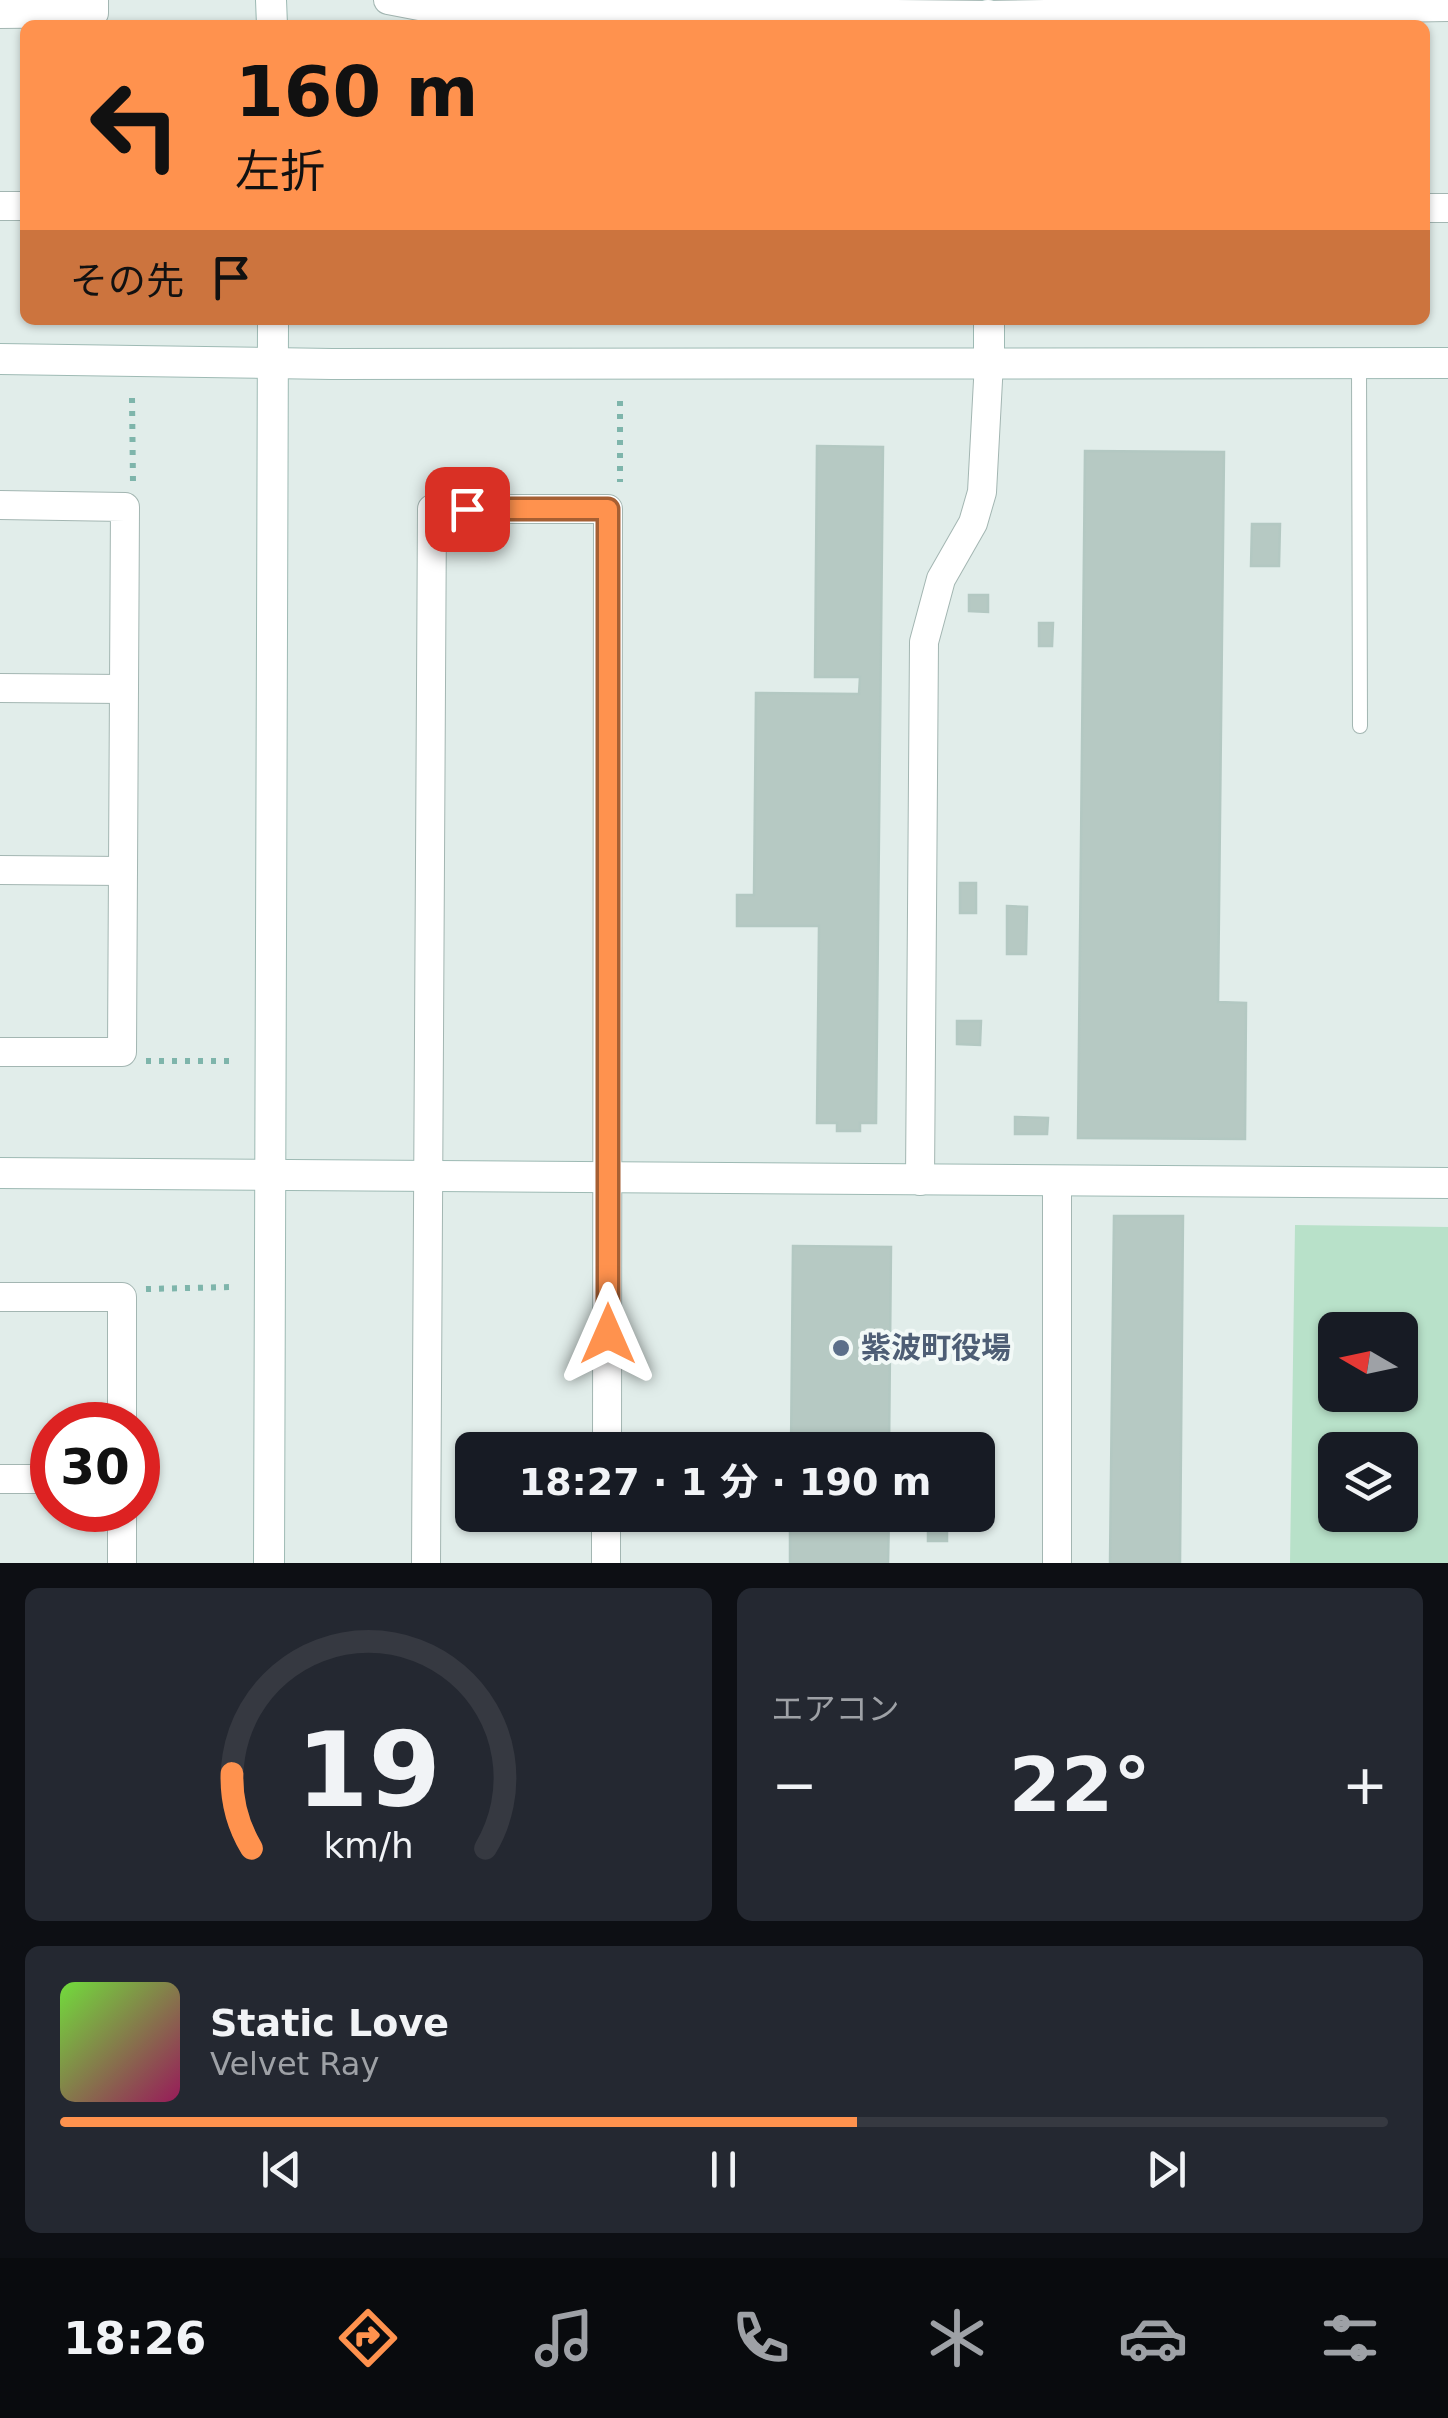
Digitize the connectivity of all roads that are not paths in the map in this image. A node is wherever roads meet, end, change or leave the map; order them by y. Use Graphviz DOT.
graph roads {
  1 [pos="388,0"];
  2 [pos="1366,4"];
  3 [pos="706,6"];
  4 [pos="1448,7"];
  5 [pos="94,13"];
  6 [pos="988,13"];
  7 [pos="0,14"];
  8 [pos="455,17"];
  9 [pos="1138,18"];
  10 [pos="840,19"];
  11 [pos="273,325"];
  12 [pos="990,325"];
  13 [pos="0,359"];
  14 [pos="989,362"];
  15 [pos="1359,362"];
  16 [pos="1448,363"];
  17 [pos="274,364"];
  18 [pos="0,506"];
  19 [pos="0,688"];
  20 [pos="124,689"];
  21 [pos="1360,726"];
  22 [pos="0,870"];
  23 [pos="123,871"];
  24 [pos="0,1052"];
  25 [pos="0,1173"];
  26 [pos="270,1176"];
  27 [pos="426,1177"];
  28 [pos="609,1178"];
  29 [pos="920,1181"];
  30 [pos="1057,1182"];
  31 [pos="1448,1184"];
  32 [pos="0,1297"];
  33 [pos="122,1402"];
  34 [pos="607,1432"];
  35 [pos="0,1479"];
  36 [pos="30,1479"];
  37 [pos="122,1532"];
  38 [pos="606,1532"];
  39 [pos="122,1563"];
  40 [pos="269,1563"];
  41 [pos="426,1563"];
  42 [pos="606,1563"];
  43 [pos="1057,1563"];
  1 -- 8 [label="street"];
  2 -- 4 [label="street"];
  2 -- 9 [label="street"];
  3 -- 8 [label="street"];
  3 -- 10 [label="street"];
  5 -- 7 [label="street"];
  6 -- 9 [label="street"];
  6 -- 10 [label="street"];
  11 -- 17 [label="street"];
  12 -- 14 [label="street"];
  13 -- 17 [label="street"];
  14 -- 15 [label="street"];
  14 -- 17 [label="street"];
  14 -- 29 [label="street"];
  15 -- 16 [label="street"];
  15 -- 21 [label="lane"];
  17 -- 26 [label="street"];
  18 -- 20 [label="street"];
  19 -- 20 [label="street"];
  20 -- 23 [label="street"];
  22 -- 23 [label="street"];
  23 -- 24 [label="street"];
  25 -- 26 [label="street"];
  26 -- 27 [label="street"];
  26 -- 40 [label="street"];
  27 -- 28 [label="street"];
  27 -- 28 [label="street"];
  27 -- 41 [label="street"];
  28 -- 29 [label="street"];
  28 -- 34 [label="street"];
  29 -- 30 [label="street"];
  30 -- 31 [label="street"];
  30 -- 43 [label="street"];
  32 -- 33 [label="street"];
  35 -- 36 [label="street"];
  37 -- 39 [label="street"];
  38 -- 42 [label="street"];
}
